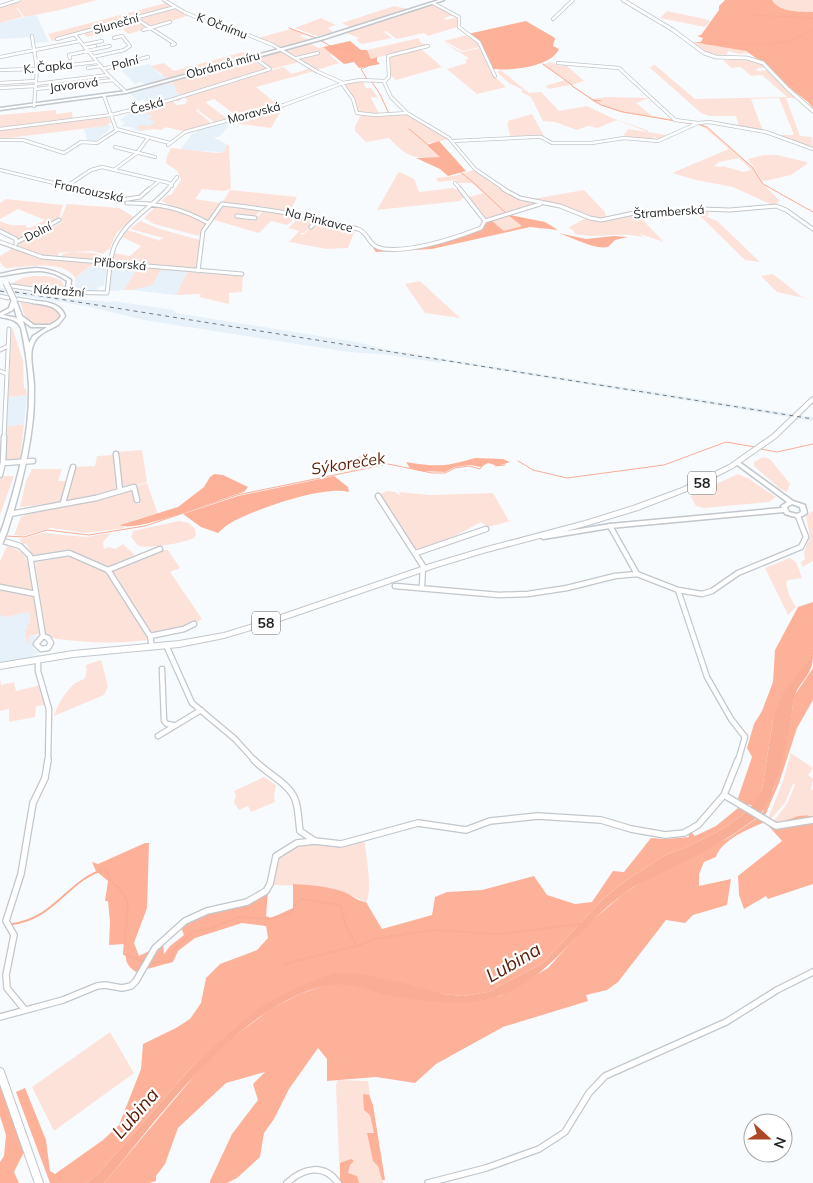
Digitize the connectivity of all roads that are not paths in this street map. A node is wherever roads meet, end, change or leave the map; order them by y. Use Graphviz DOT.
graph roads {
  1 [pos="18,0"];
  2 [pos="164,0"];
  3 [pos="442,0"];
  4 [pos="573,0"];
  5 [pos="623,0"];
  6 [pos="433,3"];
  7 [pos="0,6"];
  8 [pos="175,7"];
  9 [pos="135,18"];
  10 [pos="553,18"];
  11 [pos="170,22"];
  12 [pos="149,28"];
  13 [pos="143,30"];
  14 [pos="32,36"];
  15 [pos="76,36"];
  16 [pos="114,38"];
  17 [pos="57,39"];
  18 [pos="80,41"];
  19 [pos="102,41"];
  20 [pos="180,43"];
  21 [pos="83,45"];
  22 [pos="95,46"];
  23 [pos="110,46"];
  24 [pos="428,46"];
  25 [pos="85,48"];
  26 [pos="281,50"];
  27 [pos="34,51"];
  28 [pos="88,52"];
  29 [pos="318,53"];
  30 [pos="0,56"];
  31 [pos="93,57"];
  32 [pos="148,57"];
  33 [pos="253,57"];
  34 [pos="70,58"];
  35 [pos="296,58"];
  36 [pos="97,62"];
  37 [pos="558,63"];
  38 [pos="88,68"];
  39 [pos="102,68"];
  40 [pos="37,69"];
  41 [pos="0,70"];
  42 [pos="108,75"];
  43 [pos="495,76"];
  44 [pos="113,80"];
  45 [pos="0,82"];
  46 [pos="384,82"];
  47 [pos="342,84"];
  48 [pos="36,85"];
  49 [pos="0,88"];
  50 [pos="126,92"];
  51 [pos="104,96"];
  52 [pos="34,106"];
  53 [pos="0,109"];
  54 [pos="813,111"];
  55 [pos="407,113"];
  56 [pos="111,115"];
  57 [pos="696,124"];
  58 [pos="0,129"];
  59 [pos="117,130"];
  60 [pos="148,138"];
  61 [pos="0,140"];
  62 [pos="453,141"];
  63 [pos="116,147"];
  64 [pos="813,149"];
  65 [pos="137,153"];
  66 [pos="155,158"];
  67 [pos="115,169"];
  68 [pos="0,170"];
  69 [pos="177,178"];
  70 [pos="160,181"];
  71 [pos="455,183"];
  72 [pos="67,186"];
  73 [pos="172,186"];
  74 [pos="126,203"];
  75 [pos="155,203"];
  76 [pos="541,203"];
  77 [pos="264,208"];
  78 [pos="237,216"];
  79 [pos="255,218"];
  80 [pos="59,220"];
  81 [pos="317,220"];
  82 [pos="252,221"];
  83 [pos="484,221"];
  84 [pos="208,223"];
  85 [pos="311,227"];
  86 [pos="813,229"];
  87 [pos="0,231"];
  88 [pos="0,242"];
  89 [pos="17,242"];
  90 [pos="13,246"];
  91 [pos="111,264"];
  92 [pos="0,269"];
  93 [pos="198,271"];
  94 [pos="18,272"];
  95 [pos="1,274"];
  96 [pos="242,274"];
  97 [pos="6,283"];
  98 [pos="12,286"];
  99 [pos="67,293"];
  100 [pos="0,296"];
  101 [pos="8,298"];
  102 [pos="16,300"];
  103 [pos="35,302"];
  104 [pos="0,315"];
  105 [pos="20,315"];
  106 [pos="54,325"];
  107 [pos="24,328"];
  108 [pos="9,329"];
  109 [pos="8,346"];
  110 [pos="0,350"];
  111 [pos="29,352"];
  112 [pos="0,371"];
  113 [pos="7,374"];
  114 [pos="813,399"];
  115 [pos="3,406"];
  116 [pos="116,454"];
  117 [pos="25,461"];
  118 [pos="32,461"];
  119 [pos="3,463"];
  120 [pos="738,464"];
  121 [pos="73,467"];
  122 [pos="0,475"];
  123 [pos="120,491"];
  124 [pos="378,496"];
  125 [pos="137,500"];
  126 [pos="791,502"];
  127 [pos="64,503"];
  128 [pos="813,507"];
  129 [pos="804,508"];
  130 [pos="784,510"];
  131 [pos="10,514"];
  132 [pos="798,516"];
  133 [pos="610,526"];
  134 [pos="486,529"];
  135 [pos="0,541"];
  136 [pos="492,547"];
  137 [pos="160,548"];
  138 [pos="416,553"];
  139 [pos="31,559"];
  140 [pos="422,569"];
  141 [pos="108,570"];
  142 [pos="636,574"];
  143 [pos="396,586"];
  144 [pos="422,586"];
  145 [pos="0,587"];
  146 [pos="678,590"];
  147 [pos="36,594"];
  148 [pos="194,624"];
  149 [pos="43,636"];
  150 [pos="150,636"];
  151 [pos="166,645"];
  152 [pos="152,647"];
  153 [pos="38,658"];
  154 [pos="0,666"];
  155 [pos="162,669"];
  156 [pos="200,710"];
  157 [pos="173,725"];
  158 [pos="158,736"];
  159 [pos="724,795"];
  160 [pos="813,820"];
  161 [pos="300,831"];
  162 [pos="315,841"];
  163 [pos="297,843"];
  164 [pos="813,972"];
  165 [pos="25,1010"];
  166 [pos="0,1017"];
  167 [pos="0,1072"];
  168 [pos="39,1183"];
  169 [pos="287,1183"];
  170 [pos="338,1183"];
  171 [pos="428,1183"];
  1 -- 7 [label="street"];
  2 -- 8 [label="street, K Očnímu"];
  3 -- 6 [label="main road, Obránců míru"];
  4 -- 10 [label="street"];
  5 -- 54 [label="street"];
  6 -- 26 [label="main road, Obránců míru"];
  6 -- 43 [label="street"];
  8 -- 9 [label="street, Sluneční"];
  8 -- 26 [label="street, K Očnímu"];
  9 -- 12 [label="street"];
  9 -- 15 [label="street, Sluneční"];
  11 -- 12 [label="street"];
  12 -- 13 [label="street"];
  12 -- 20 [label="street"];
  14 -- 27 [label="street"];
  15 -- 17 [label="street, Sluneční"];
  15 -- 18 [label="street"];
  16 -- 31 [label="street"];
  18 -- 21 [label="street"];
  18 -- 27 [label="street"];
  19 -- 21 [label="street"];
  21 -- 25 [label="street"];
  22 -- 25 [label="street"];
  23 -- 28 [label="street"];
  24 -- 46 [label="street"];
  25 -- 28 [label="street"];
  26 -- 33 [label="main road, Obránců míru"];
  26 -- 35 [label="street, K Očnímu"];
  27 -- 30 [label="street"];
  27 -- 40 [label="street"];
  28 -- 31 [label="street"];
  28 -- 34 [label="street"];
  29 -- 35 [label="street"];
  31 -- 36 [label="street"];
  32 -- 39 [label="street, Polní"];
  33 -- 50 [label="main road, Obránců míru"];
  33 -- 56 [label="street, Česká"];
  35 -- 47 [label="street, K Očnímu"];
  36 -- 39 [label="street"];
  36 -- 40 [label="street, K. Čapka"];
  37 -- 57 [label="street"];
  38 -- 39 [label="street, Polní"];
  39 -- 42 [label="street"];
  40 -- 41 [label="street, K. Čapka"];
  40 -- 48 [label="street"];
  42 -- 44 [label="street"];
  42 -- 48 [label="street"];
  44 -- 48 [label="street, Javorová"];
  44 -- 50 [label="street"];
  45 -- 48 [label="street"];
  46 -- 47 [label="street, Moravská"];
  46 -- 55 [label="street, Štramberská"];
  47 -- 55 [label="street"];
  47 -- 60 [label="street, Moravská"];
  48 -- 49 [label="street"];
  48 -- 52 [label="street"];
  50 -- 51 [label="main road, Obránců míru"];
  51 -- 52 [label="main road, Obránců míru"];
  51 -- 56 [label="street"];
  52 -- 53 [label="main road, Obránců míru"];
  55 -- 62 [label="street, Štramberská"];
  56 -- 58 [label="street, Česká"];
  56 -- 59 [label="street"];
  57 -- 62 [label="street"];
  57 -- 64 [label="street"];
  59 -- 60 [label="street"];
  59 -- 61 [label="street"];
  60 -- 65 [label="street"];
  62 -- 76 [label="street, Štramberská"];
  63 -- 65 [label="street"];
  65 -- 66 [label="street"];
  65 -- 67 [label="street"];
  67 -- 70 [label="street"];
  67 -- 72 [label="street"];
  68 -- 72 [label="street, Francouzská"];
  69 -- 73 [label="street"];
  70 -- 72 [label="street, Francouzská"];
  70 -- 73 [label="street"];
  71 -- 83 [label="street"];
  73 -- 75 [label="street"];
  74 -- 75 [label="street"];
  75 -- 84 [label="street"];
  75 -- 91 [label="street"];
  76 -- 83 [label="street, Na Pinkavce"];
  76 -- 86 [label="street, Štramberská"];
  77 -- 79 [label="street"];
  77 -- 81 [label="street, Na Pinkavce"];
  77 -- 84 [label="street, Na Pinkavce"];
  78 -- 79 [label="street"];
  79 -- 82 [label="street"];
  80 -- 89 [label="street, Dolní"];
  81 -- 83 [label="street, Na Pinkavce"];
  81 -- 85 [label="street"];
  84 -- 93 [label="street, Na Pinkavce"];
  87 -- 89 [label="street, Dolní"];
  88 -- 90 [label="street, Příborská"];
  89 -- 90 [label="street, Dolní"];
  90 -- 91 [label="street, Příborská"];
  91 -- 93 [label="street, Příborská"];
  91 -- 99 [label="street, Nádražní"];
  92 -- 94 [label="main road"];
  93 -- 96 [label="street, Příborská"];
  94 -- 95 [label="main road"];
  94 -- 97 [label="main road"];
  94 -- 99 [label="main road"];
  95 -- 97 [label="main road"];
  97 -- 102 [label="main road, bridge"];
  98 -- 99 [label="street, Nádražní"];
  100 -- 101 [label="street"];
  102 -- 103 [label="street"];
  102 -- 104 [label="main road"];
  102 -- 105 [label="main road"];
  103 -- 106 [label="main road"];
  104 -- 107 [label="main road"];
  105 -- 106 [label="main road"];
  105 -- 107 [label="main road"];
  106 -- 111 [label="main road"];
  107 -- 111 [label="main road"];
  108 -- 109 [label="street"];
  109 -- 110 [label="street"];
  109 -- 113 [label="street"];
  111 -- 117 [label="main road"];
  112 -- 113 [label="street"];
  113 -- 115 [label="street"];
  114 -- 120 [label="main road, 58"];
  115 -- 119 [label="street"];
  116 -- 123 [label="street"];
  117 -- 118 [label="street"];
  117 -- 119 [label="street"];
  117 -- 131 [label="main road"];
  119 -- 122 [label="street"];
  120 -- 126 [label="main road"];
  120 -- 136 [label="main road, 58"];
  121 -- 127 [label="street"];
  123 -- 125 [label="street"];
  123 -- 127 [label="street"];
  124 -- 138 [label="street"];
  126 -- 129 [label="main road"];
  126 -- 130 [label="main road"];
  127 -- 131 [label="street"];
  128 -- 129 [label="main road"];
  129 -- 132 [label="main road"];
  130 -- 132 [label="main road"];
  130 -- 133 [label="main road"];
  131 -- 135 [label="main road, bridge"];
  132 -- 146 [label="street"];
  133 -- 136 [label="main road"];
  133 -- 142 [label="street"];
  134 -- 138 [label="street"];
  135 -- 139 [label="street"];
  136 -- 140 [label="main road, 58"];
  137 -- 141 [label="street"];
  138 -- 140 [label="street"];
  139 -- 141 [label="street"];
  139 -- 147 [label="street"];
  140 -- 144 [label="street"];
  140 -- 151 [label="main road, 58"];
  141 -- 150 [label="street"];
  142 -- 144 [label="street"];
  142 -- 146 [label="street"];
  143 -- 144 [label="street"];
  145 -- 147 [label="street"];
  146 -- 159 [label="street"];
  147 -- 149 [label="street"];
  148 -- 150 [label="street"];
  150 -- 152 [label="street"];
  151 -- 152 [label="main road, 58"];
  151 -- 156 [label="street"];
  152 -- 153 [label="main road, 58"];
  153 -- 154 [label="main road, 58"];
  153 -- 165 [label="street"];
  155 -- 157 [label="street"];
  156 -- 157 [label="street"];
  156 -- 161 [label="street"];
  157 -- 158 [label="street"];
  159 -- 160 [label="street"];
  159 -- 162 [label="street"];
  161 -- 162 [label="street"];
  161 -- 163 [label="street"];
  162 -- 163 [label="street"];
  163 -- 165 [label="street"];
  164 -- 171 [label="street"];
  165 -- 166 [label="street"];
  167 -- 168 [label="street"];
  169 -- 170 [label="street"];
}
